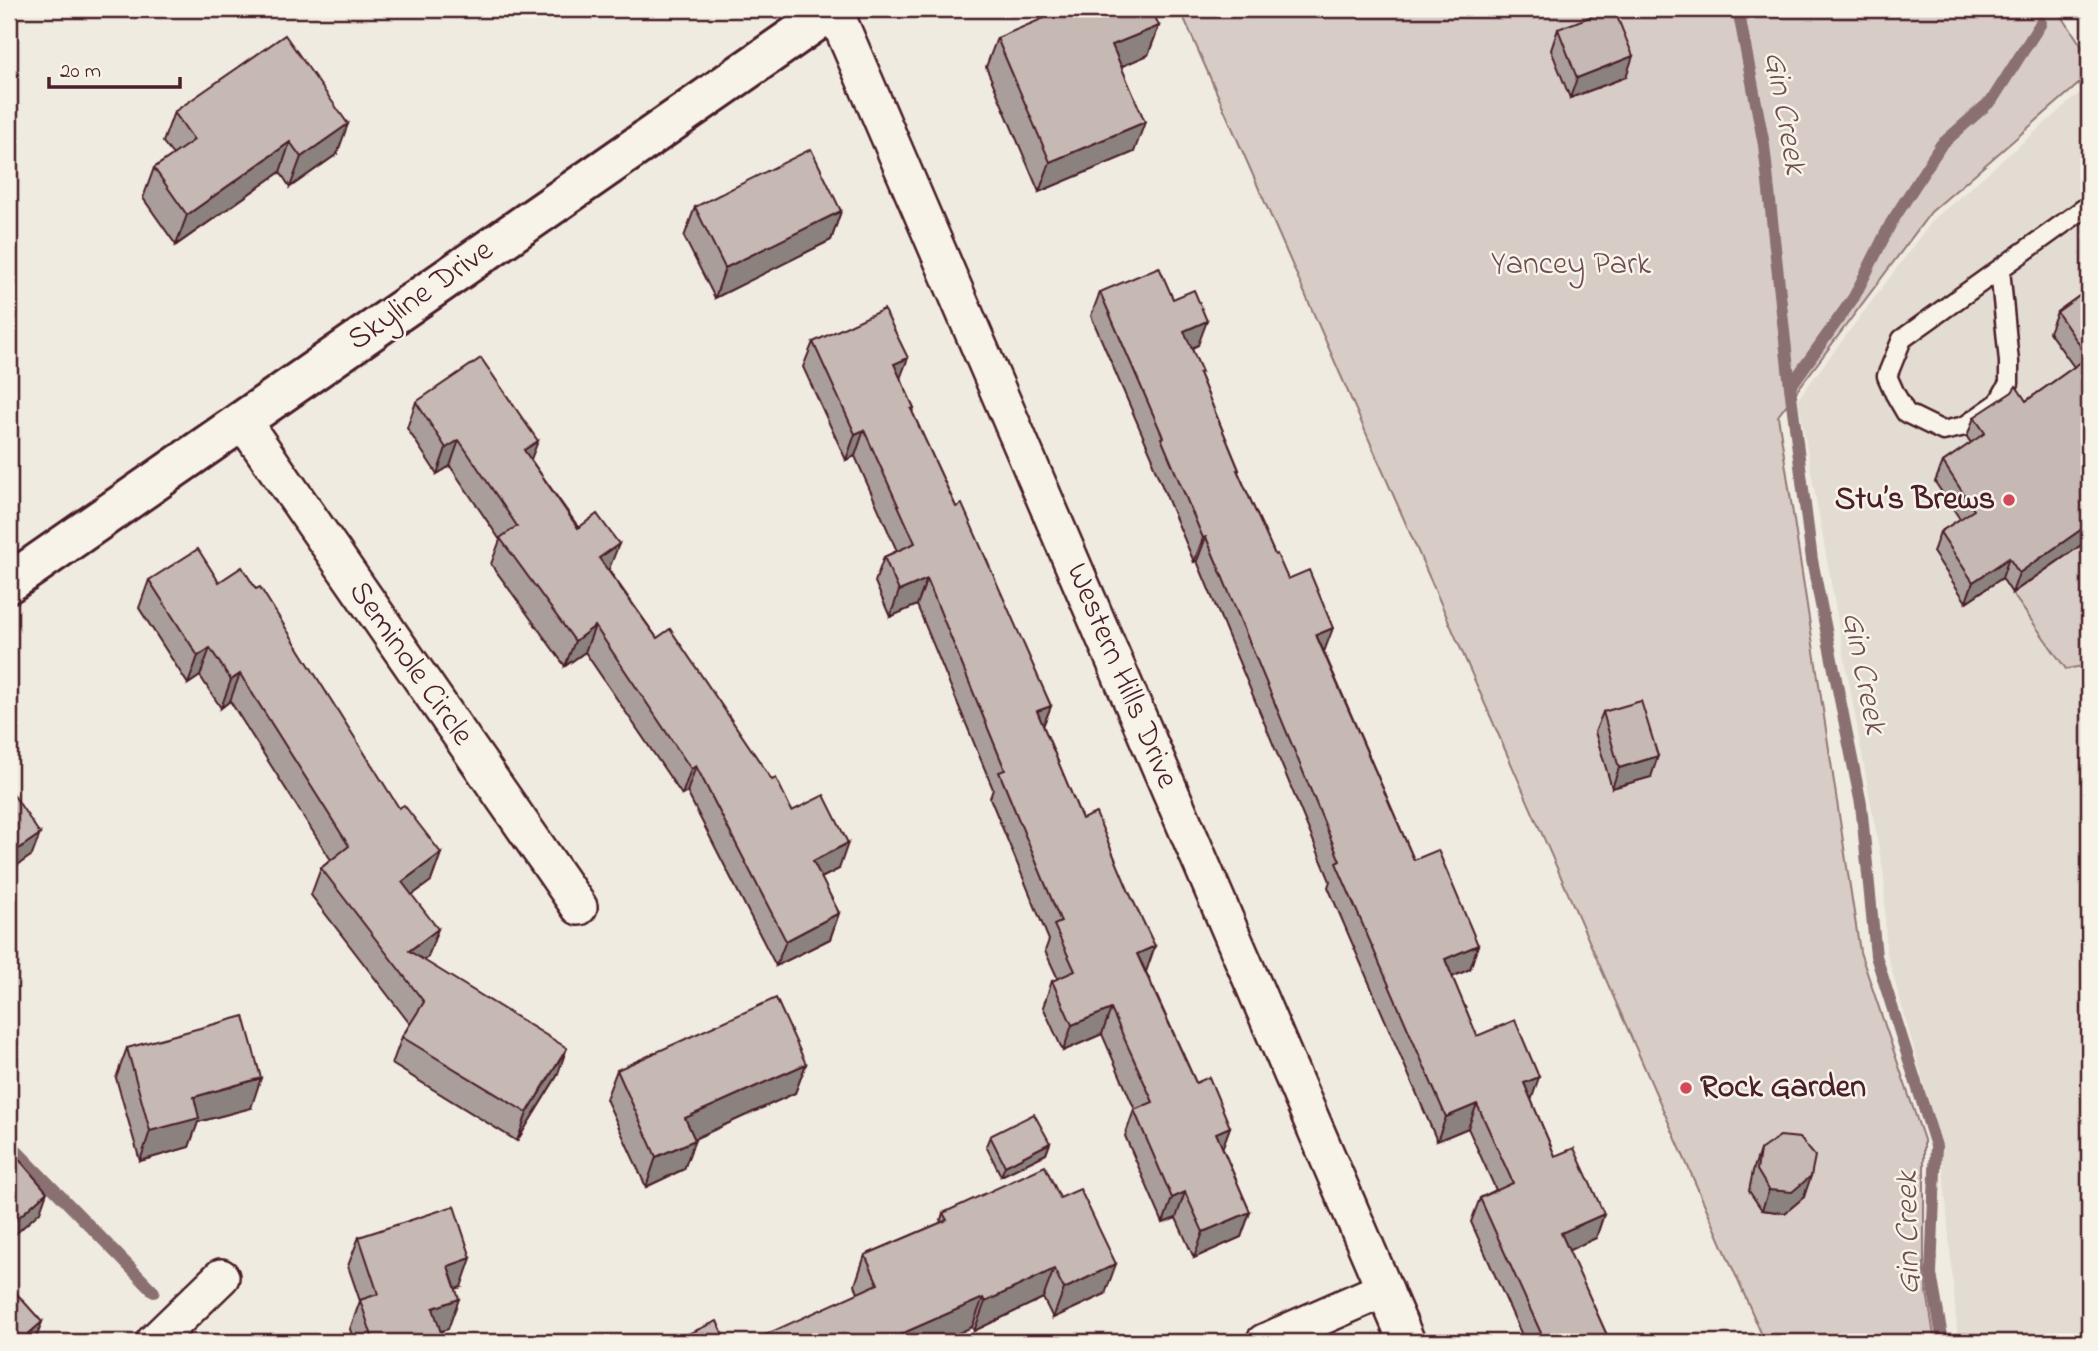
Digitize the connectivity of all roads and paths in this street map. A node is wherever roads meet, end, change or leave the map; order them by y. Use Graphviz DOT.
graph roads {
  1 [pos="834,9"];
  2 [pos="2089,205"];
  3 [pos="2000,269"];
  4 [pos="242,420"];
  5 [pos="9,583"];
  6 [pos="579,907"];
  7 [pos="221,1277"];
  8 [pos="1385,1289"];
  9 [pos="154,1342"];
  10 [pos="1264,1342"];
  11 [pos="1407,1342"];
  1 -- 4 [label="street, Skyline Drive"];
  1 -- 8 [label="street, Western Hills Drive"];
  2 -- 3 [label="lane"];
  3 -- 3 [label="lane"];
  4 -- 5 [label="street, Skyline Drive"];
  4 -- 6 [label="street, Seminole Circle"];
  7 -- 9 [label="street"];
  8 -- 10 [label="street"];
  8 -- 11 [label="street, Western Hills Drive"];
}
